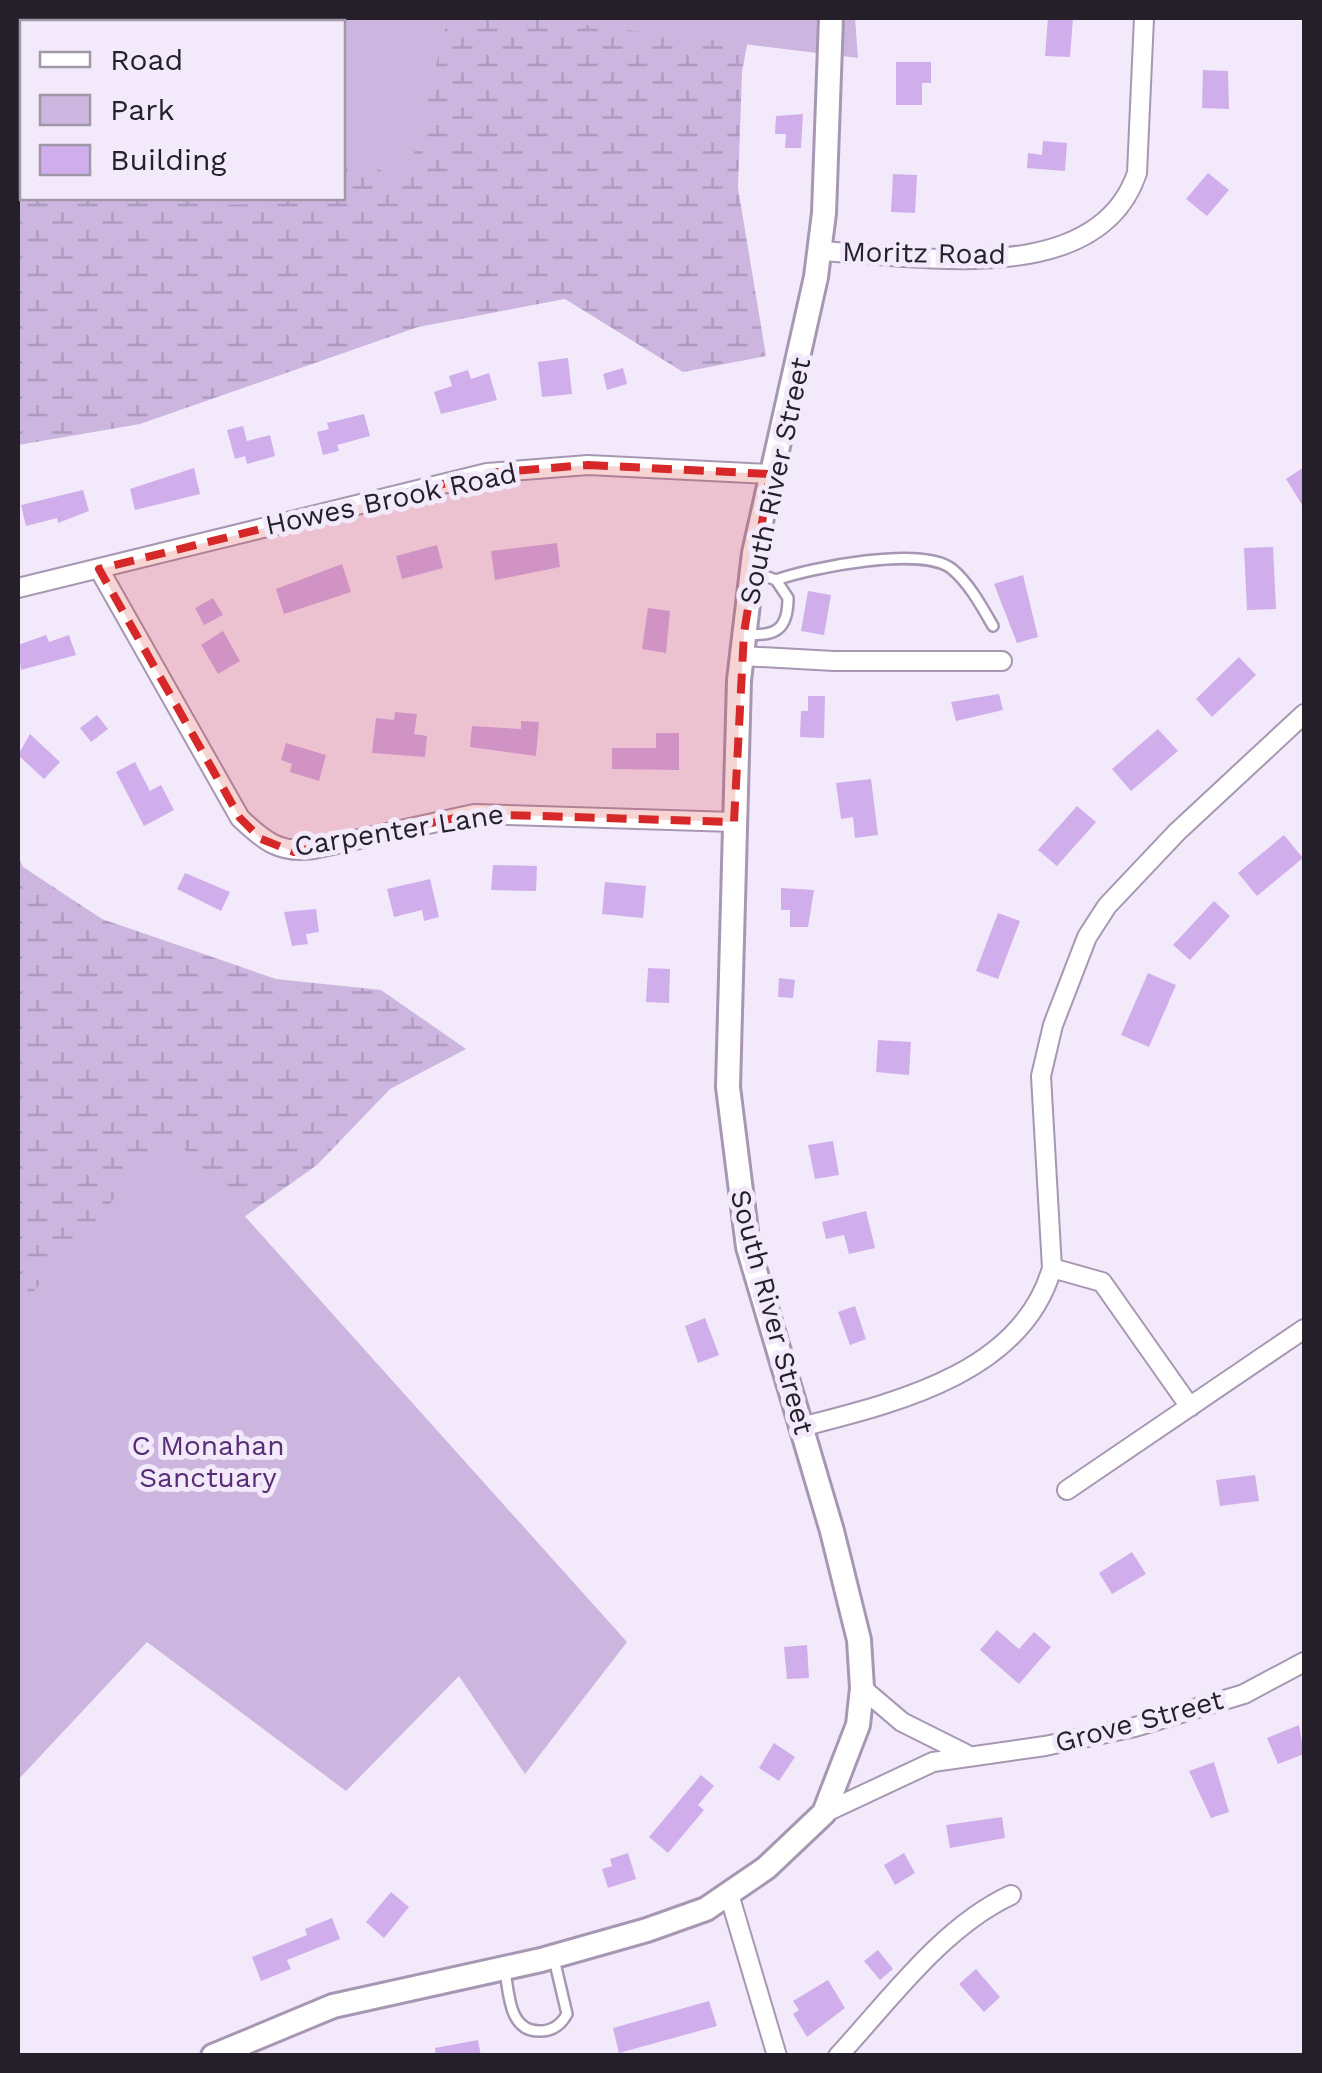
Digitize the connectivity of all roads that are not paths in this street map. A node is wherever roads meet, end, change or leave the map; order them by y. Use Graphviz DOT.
graph roads {
  1 [pos="830,18"];
  2 [pos="1144,18"];
  3 [pos="819,251"];
  4 [pos="770,474"];
  5 [pos="99,569"];
  6 [pos="752,570"];
  7 [pos="776,580"];
  8 [pos="18,588"];
  9 [pos="994,626"];
  10 [pos="743,644"];
  11 [pos="1002,661"];
  12 [pos="1304,714"];
  13 [pos="734,822"];
  14 [pos="1052,1268"];
  15 [pos="1304,1329"];
  16 [pos="1190,1407"];
  17 [pos="800,1427"];
  18 [pos="1068,1490"];
  19 [pos="1304,1662"];
  20 [pos="862,1688"];
  21 [pos="966,1754"];
  22 [pos="824,1813"];
  23 [pos="729,1894"];
  24 [pos="1011,1894"];
  25 [pos="554,1956"];
  26 [pos="504,1967"];
  27 [pos="212,2056"];
  28 [pos="778,2056"];
  29 [pos="838,2056"];
  1 -- 3 [label="street, South River Street"];
  2 -- 3 [label="street, Moritz Road"];
  3 -- 4 [label="street, South River Street"];
  4 -- 5 [label="street, Howes Brook Road"];
  4 -- 6 [label="street, South River Street"];
  5 -- 8 [label="street, Howes Brook Road"];
  5 -- 13 [label="street, Carpenter Lane"];
  6 -- 7 [label="lane"];
  6 -- 10 [label="street, South River Street"];
  7 -- 9 [label="lane"];
  7 -- 10 [label="lane"];
  10 -- 11 [label="street"];
  10 -- 13 [label="street, South River Street"];
  12 -- 14 [label="street"];
  13 -- 17 [label="street, South River Street"];
  14 -- 16 [label="street"];
  14 -- 17 [label="street"];
  15 -- 16 [label="street"];
  16 -- 18 [label="street"];
  17 -- 20 [label="street, South River Street"];
  19 -- 21 [label="street, Grove Street"];
  20 -- 21 [label="street"];
  20 -- 22 [label="street, South River Street"];
  21 -- 22 [label="street, Grove Street"];
  22 -- 23 [label="street, South River Street"];
  23 -- 25 [label="street, South River Street"];
  23 -- 28 [label="street"];
  24 -- 29 [label="street"];
  25 -- 26 [label="street, South River Street"];
  25 -- 26 [label="lane"];
  26 -- 27 [label="street, South River Street"];
}
